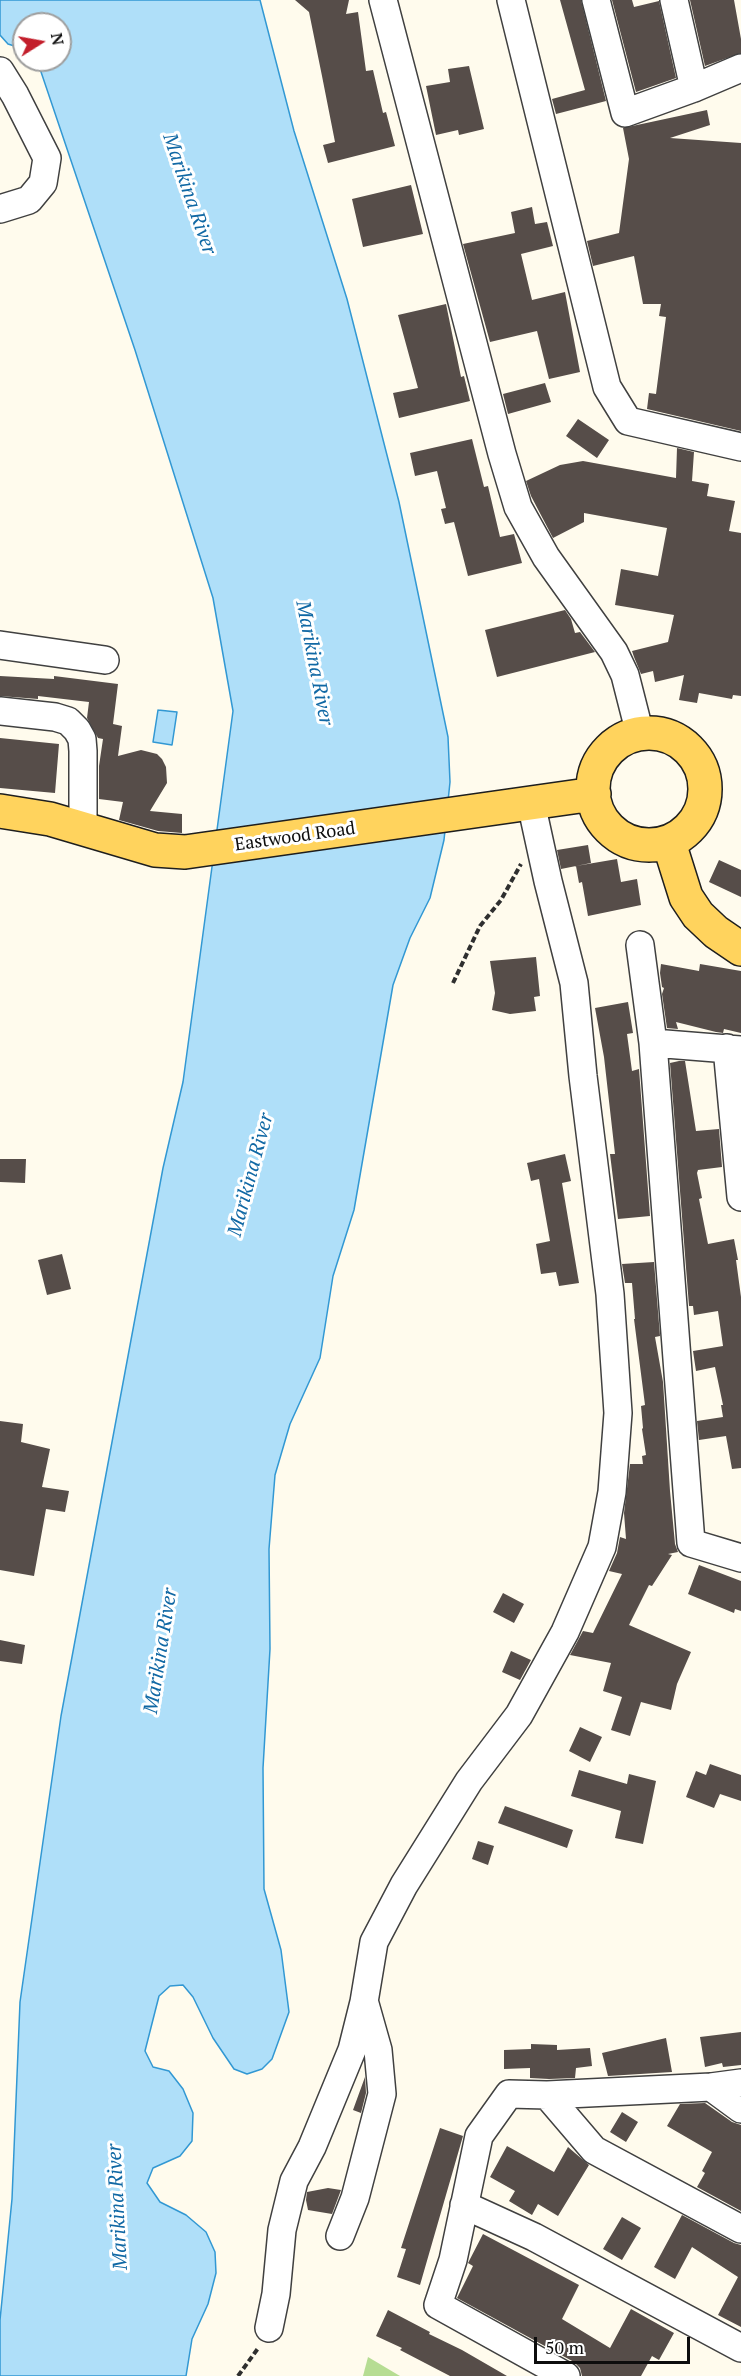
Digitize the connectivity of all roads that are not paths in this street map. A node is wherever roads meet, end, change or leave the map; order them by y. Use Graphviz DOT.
graph roads {
  1 [pos="383,0"];
  2 [pos="512,0"];
  3 [pos="596,0"];
  4 [pos="674,0"];
  5 [pos="741,68"];
  6 [pos="0,71"];
  7 [pos="694,88"];
  8 [pos="0,209"];
  9 [pos="741,447"];
  10 [pos="0,645"];
  11 [pos="105,660"];
  12 [pos="0,711"];
  13 [pos="640,734"];
  14 [pos="594,794"];
  15 [pos="531,803"];
  16 [pos="0,811"];
  17 [pos="83,828"];
  18 [pos="669,843"];
  19 [pos="640,945"];
  20 [pos="741,949"];
  21 [pos="653,1043"];
  22 [pos="734,1049"];
  23 [pos="741,1197"];
  24 [pos="741,1558"];
  25 [pos="364,2002"];
  26 [pos="741,2083"];
  27 [pos="711,2087"];
  28 [pos="547,2095"];
  29 [pos="741,2109"];
  30 [pos="465,2205"];
  31 [pos="741,2229"];
  32 [pos="340,2236"];
  33 [pos="270,2328"];
  34 [pos="741,2348"];
  35 [pos="566,2376"];
  1 -- 13 [label="street"];
  2 -- 9 [label="street"];
  3 -- 7 [label="street"];
  4 -- 7 [label="street"];
  5 -- 7 [label="street"];
  6 -- 8 [label="street"];
  10 -- 11 [label="street"];
  12 -- 17 [label="street"];
  13 -- 14 [label="main road"];
  13 -- 18 [label="main road"];
  14 -- 15 [label="main road, Eastwood Road"];
  14 -- 18 [label="main road"];
  15 -- 17 [label="main road, Eastwood Road"];
  15 -- 25 [label="street"];
  16 -- 17 [label="main road, Eastwood Road"];
  18 -- 20 [label="main road"];
  19 -- 21 [label="street"];
  21 -- 22 [label="street"];
  21 -- 24 [label="street"];
  22 -- 23 [label="street"];
  25 -- 32 [label="street"];
  25 -- 33 [label="street"];
  26 -- 27 [label="street"];
  27 -- 28 [label="street"];
  27 -- 29 [label="street"];
  28 -- 30 [label="street"];
  28 -- 31 [label="street"];
  30 -- 34 [label="street"];
  30 -- 35 [label="street"];
}
